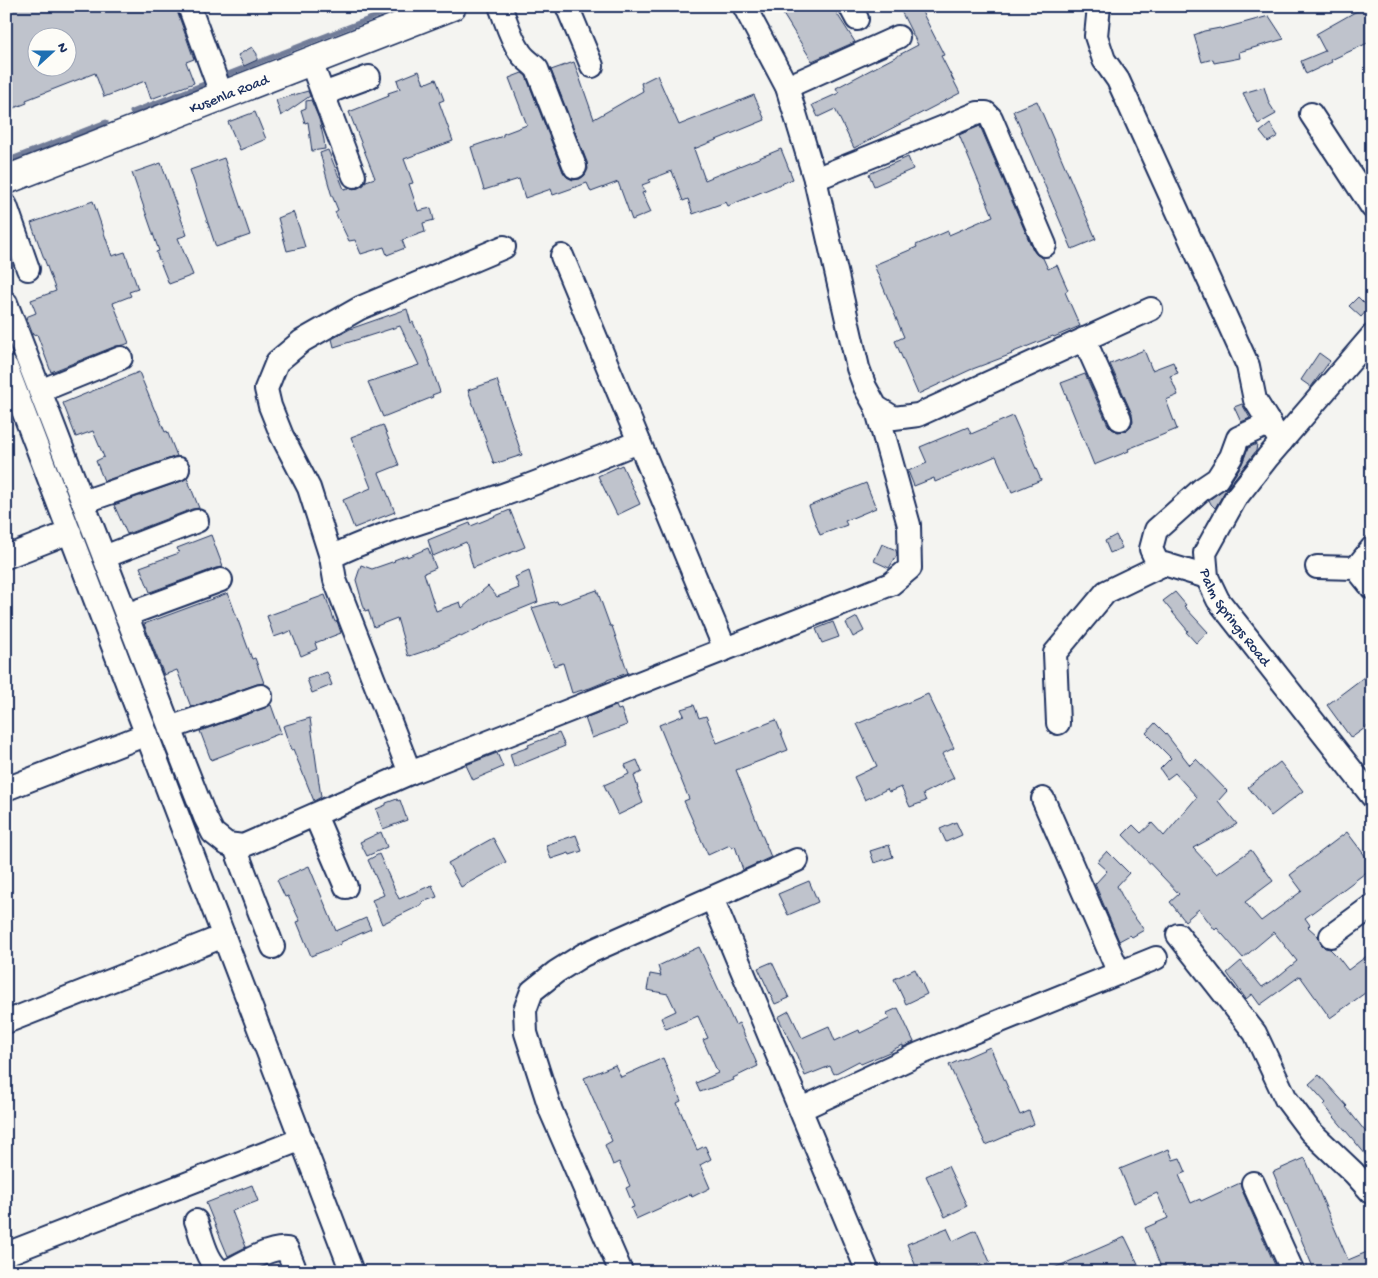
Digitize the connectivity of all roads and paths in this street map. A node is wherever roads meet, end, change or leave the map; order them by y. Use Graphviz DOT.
graph roads {
  1 [pos="189,6"];
  2 [pos="500,6"];
  3 [pos="567,6"];
  4 [pos="744,6"];
  5 [pos="1099,6"];
  6 [pos="436,9"];
  7 [pos="898,37"];
  8 [pos="311,62"];
  9 [pos="592,66"];
  10 [pos="369,77"];
  11 [pos="787,87"];
  12 [pos="323,94"];
  13 [pos="222,96"];
  14 [pos="1312,114"];
  15 [pos="575,167"];
  16 [pos="354,176"];
  17 [pos="6,180"];
  18 [pos="815,180"];
  19 [pos="6,206"];
  20 [pos="1372,207"];
  21 [pos="1045,245"];
  22 [pos="504,247"];
  23 [pos="562,256"];
  24 [pos="28,269"];
  25 [pos="6,303"];
  26 [pos="1151,309"];
  27 [pos="1372,336"];
  28 [pos="1084,339"];
  29 [pos="121,358"];
  30 [pos="6,366"];
  31 [pos="40,392"];
  32 [pos="876,407"];
  33 [pos="1120,420"];
  34 [pos="1270,423"];
  35 [pos="639,442"];
  36 [pos="1281,442"];
  37 [pos="178,469"];
  38 [pos="83,502"];
  39 [pos="197,521"];
  40 [pos="70,532"];
  41 [pos="1372,548"];
  42 [pos="6,557"];
  43 [pos="104,557"];
  44 [pos="331,557"];
  45 [pos="1158,566"];
  46 [pos="1318,567"];
  47 [pos="1356,568"];
  48 [pos="1207,577"];
  49 [pos="221,580"];
  50 [pos="1372,588"];
  51 [pos="126,615"];
  52 [pos="725,649"];
  53 [pos="261,696"];
  54 [pos="1058,723"];
  55 [pos="170,728"];
  56 [pos="147,734"];
  57 [pos="410,773"];
  58 [pos="6,789"];
  59 [pos="1372,796"];
  60 [pos="1043,799"];
  61 [pos="315,815"];
  62 [pos="234,845"];
  63 [pos="797,860"];
  64 [pos="346,888"];
  65 [pos="712,898"];
  66 [pos="1372,906"];
  67 [pos="1178,934"];
  68 [pos="224,936"];
  69 [pos="1331,936"];
  70 [pos="273,947"];
  71 [pos="1156,958"];
  72 [pos="1119,974"];
  73 [pos="6,1022"];
  74 [pos="801,1109"];
  75 [pos="302,1139"];
  76 [pos="1253,1183"];
  77 [pos="1372,1193"];
  78 [pos="196,1221"];
  79 [pos="6,1254"];
  80 [pos="224,1272"];
  81 [pos="296,1272"];
  82 [pos="352,1272"];
  83 [pos="621,1272"];
  84 [pos="868,1272"];
  85 [pos="1293,1272"];
  1 -- 13 [label="street"];
  2 -- 15 [label="street"];
  3 -- 9 [label="street"];
  4 -- 11 [label="street"];
  5 -- 34 [label="street"];
  6 -- 8 [label="main road, Kusenla Road"];
  7 -- 11 [label="street"];
  8 -- 12 [label="street"];
  8 -- 13 [label="main road, Kusenla Road"];
  10 -- 12 [label="street"];
  11 -- 18 [label="street"];
  12 -- 16 [label="street"];
  13 -- 17 [label="main road, Kusenla Road"];
  14 -- 20 [label="street"];
  18 -- 21 [label="street"];
  18 -- 32 [label="street"];
  19 -- 24 [label="street"];
  22 -- 44 [label="street"];
  23 -- 35 [label="street"];
  25 -- 31 [label="street"];
  26 -- 28 [label="street"];
  27 -- 36 [label="street, Palm Springs Road"];
  28 -- 32 [label="street"];
  28 -- 33 [label="street"];
  29 -- 31 [label="street"];
  30 -- 40 [label="street"];
  31 -- 38 [label="street"];
  32 -- 52 [label="street"];
  34 -- 36 [label="street"];
  34 -- 45 [label="street"];
  35 -- 44 [label="street"];
  35 -- 52 [label="street"];
  36 -- 48 [label="street, Palm Springs Road"];
  37 -- 38 [label="street"];
  38 -- 43 [label="street"];
  39 -- 43 [label="street"];
  40 -- 42 [label="street"];
  40 -- 56 [label="street"];
  41 -- 47 [label="street"];
  43 -- 51 [label="street"];
  44 -- 57 [label="street"];
  45 -- 48 [label="street"];
  45 -- 54 [label="street"];
  46 -- 47 [label="street"];
  47 -- 50 [label="street"];
  48 -- 59 [label="street, Palm Springs Road"];
  49 -- 51 [label="street"];
  51 -- 55 [label="street"];
  52 -- 57 [label="street"];
  53 -- 55 [label="street"];
  55 -- 62 [label="street"];
  56 -- 58 [label="street"];
  56 -- 68 [label="street"];
  57 -- 61 [label="street"];
  60 -- 72 [label="street"];
  61 -- 62 [label="street"];
  61 -- 64 [label="street"];
  62 -- 70 [label="street"];
  63 -- 65 [label="street"];
  65 -- 74 [label="street"];
  65 -- 83 [label="street"];
  66 -- 69 [label="street"];
  67 -- 77 [label="street"];
  68 -- 73 [label="street"];
  68 -- 75 [label="street"];
  71 -- 72 [label="street"];
  72 -- 74 [label="street"];
  74 -- 84 [label="street"];
  75 -- 79 [label="street"];
  75 -- 82 [label="street"];
  76 -- 85 [label="street"];
  78 -- 80 [label="street"];
  80 -- 81 [label="street"];
}
